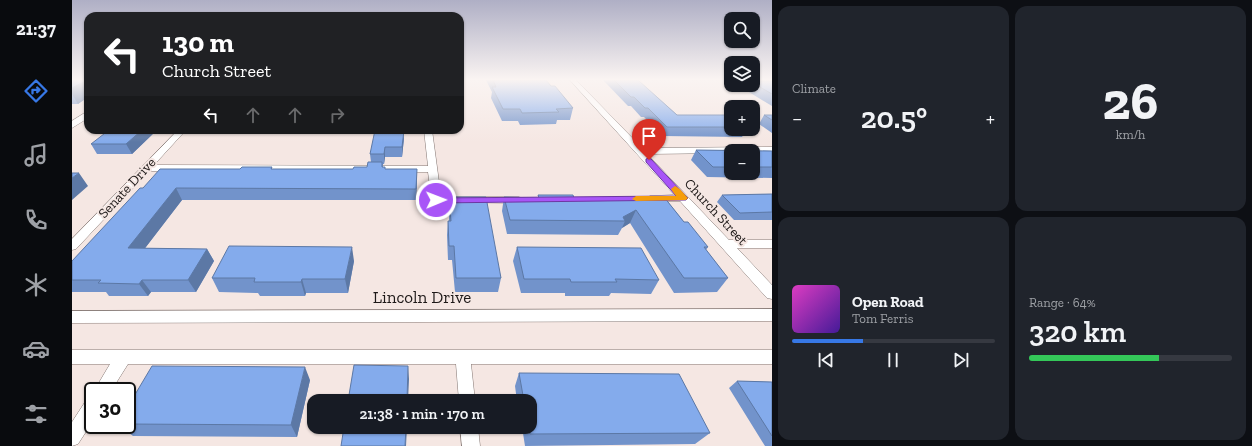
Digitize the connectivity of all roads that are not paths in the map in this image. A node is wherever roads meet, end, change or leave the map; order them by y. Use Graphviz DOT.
graph roads {
  1 [pos="593,101"];
  2 [pos="84,117"];
  3 [pos="72,125"];
  4 [pos="178,134"];
  5 [pos="428,134"];
  6 [pos="772,150"];
  7 [pos="640,151"];
  8 [pos="146,168"];
  9 [pos="432,169"];
  10 [pos="683,198"];
  11 [pos="643,199"];
  12 [pos="532,200"];
  13 [pos="727,244"];
  14 [pos="772,244"];
  15 [pos="72,246"];
  16 [pos="772,294"];
  17 [pos="772,315"];
  18 [pos="72,317"];
  19 [pos="72,357"];
  20 [pos="124,357"];
  21 [pos="463,357"];
  22 [pos="772,357"];
  23 [pos="108,382"];
  24 [pos="466,394"];
  25 [pos="84,419"];
  26 [pos="470,434"];
  27 [pos="72,438"];
  28 [pos="471,446"];
  1 -- 7 [label="street, Church Street"];
  2 -- 3 [label="street"];
  4 -- 8 [label="street, Senate Drive"];
  5 -- 9 [label="street"];
  6 -- 7 [label="street"];
  7 -- 10 [label="street, Church Street"];
  8 -- 9 [label="street"];
  8 -- 15 [label="street, Senate Drive"];
  9 -- 12 [label="street"];
  10 -- 11 [label="street"];
  10 -- 13 [label="street, Church Street"];
  13 -- 14 [label="street"];
  13 -- 16 [label="street, Church Street"];
  17 -- 18 [label="street, Lincoln Drive"];
  19 -- 20 [label="street"];
  20 -- 21 [label="street"];
  20 -- 23 [label="street"];
  21 -- 22 [label="street"];
  21 -- 24 [label="street"];
  25 -- 27 [label="street"];
  26 -- 28 [label="street"];
}
